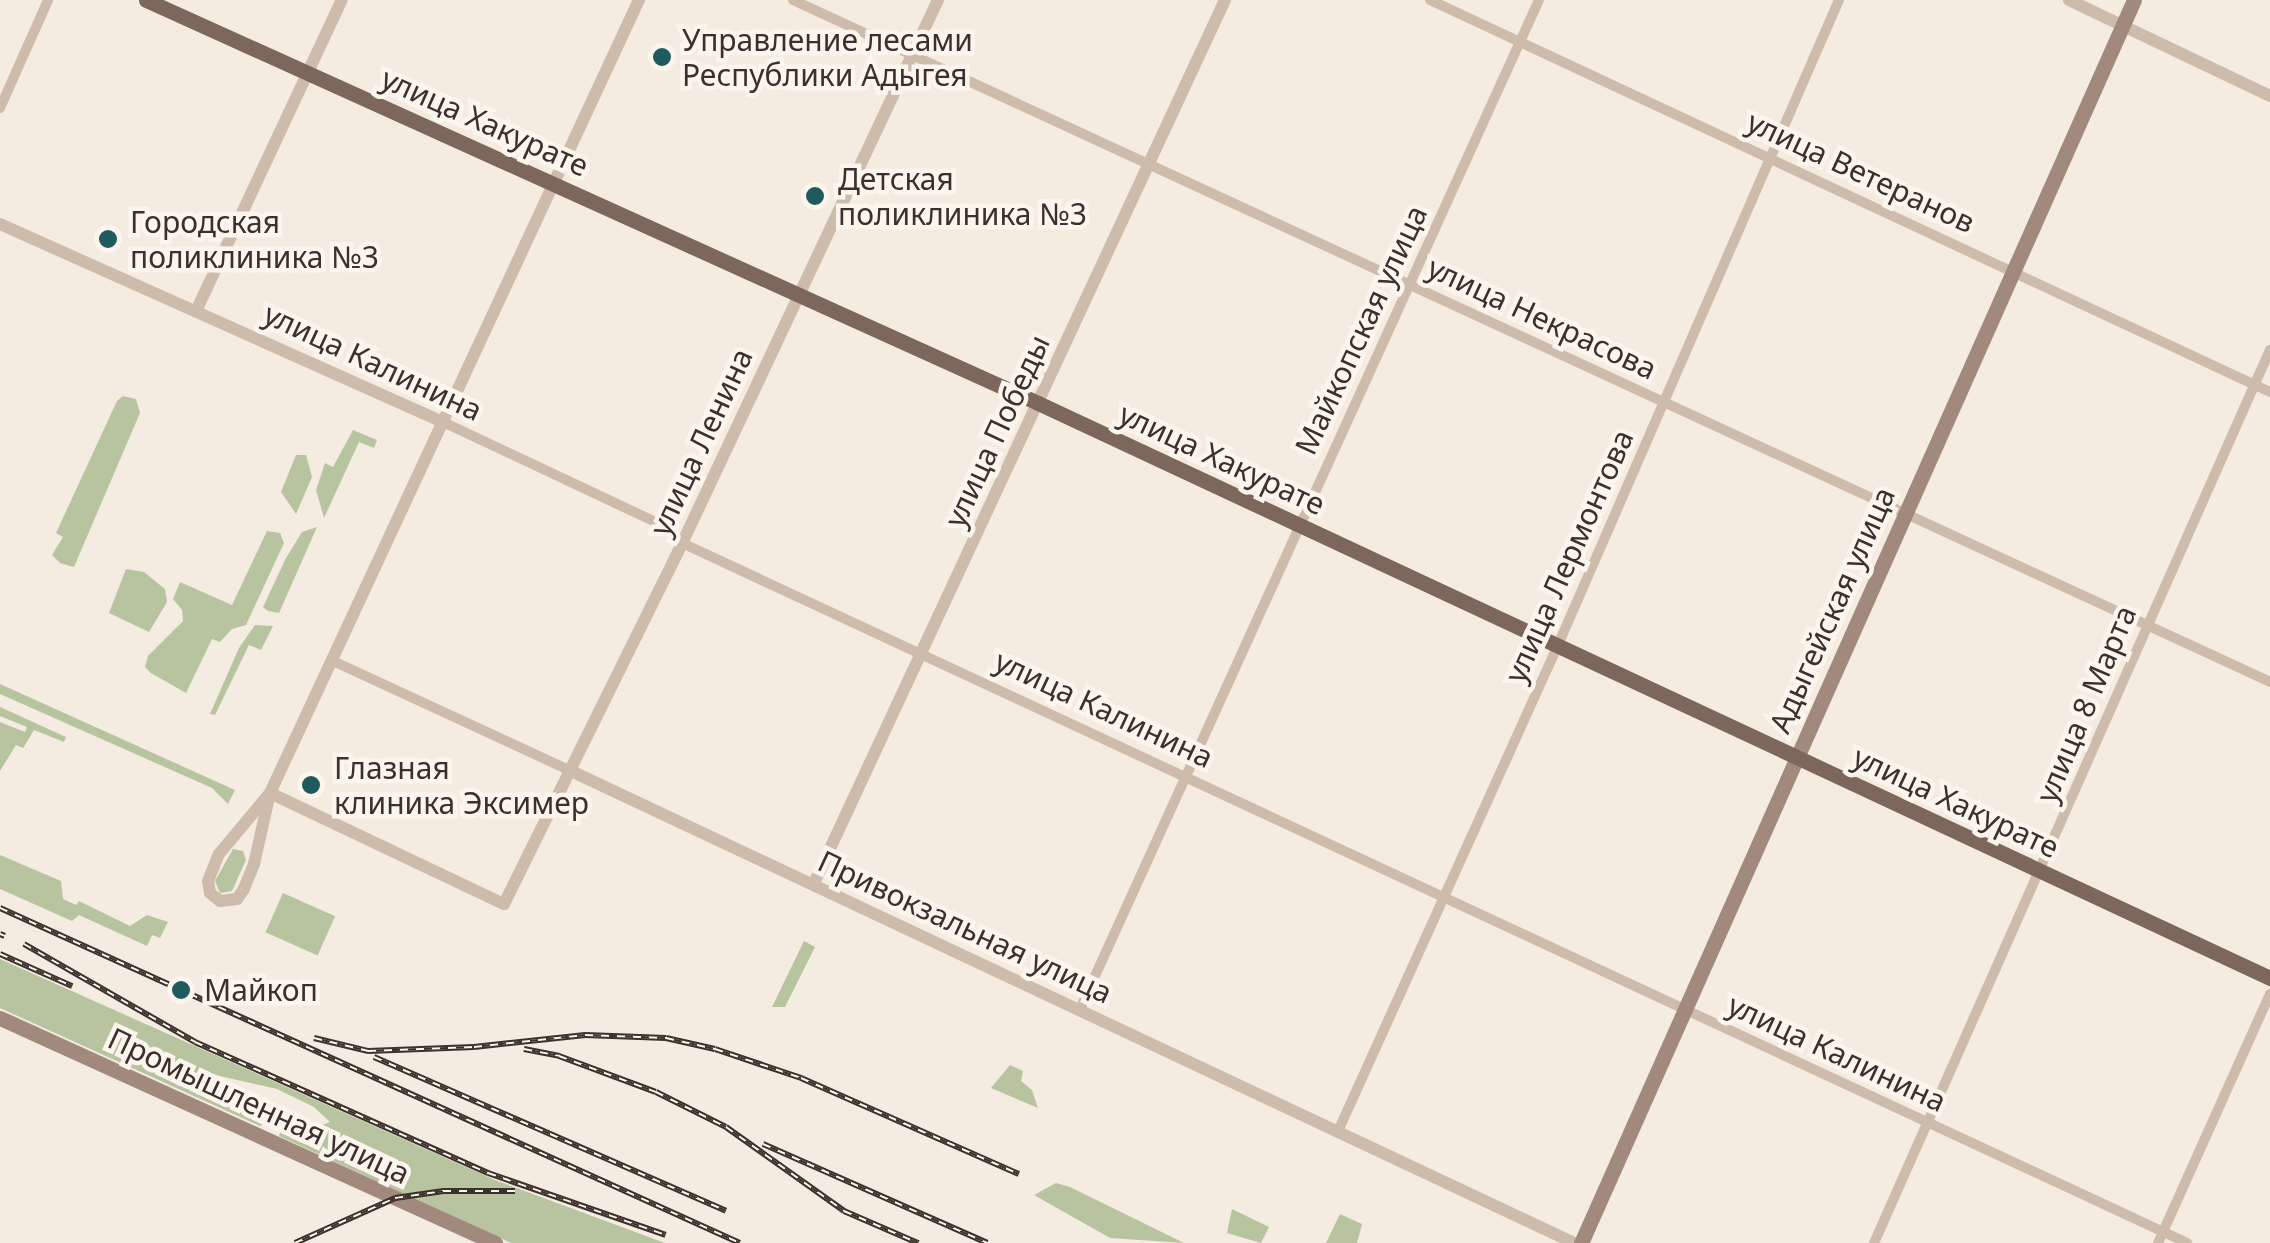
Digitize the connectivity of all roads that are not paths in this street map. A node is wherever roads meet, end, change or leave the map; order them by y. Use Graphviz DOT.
graph roads {
  1 [pos="48,0"];
  2 [pos="146,0"];
  3 [pos="342,0"];
  4 [pos="639,0"];
  5 [pos="793,0"];
  6 [pos="938,0"];
  7 [pos="1225,0"];
  8 [pos="1430,0"];
  9 [pos="1539,0"];
  10 [pos="1839,0"];
  11 [pos="2069,0"];
  12 [pos="2134,0"];
  13 [pos="2122,24"];
  14 [pos="1521,41"];
  15 [pos="913,54"];
  16 [pos="308,73"];
  17 [pos="2270,96"];
  18 [pos="0,108"];
  19 [pos="1771,158"];
  20 [pos="1150,164"];
  21 [pos="553,182"];
  22 [pos="0,224"];
  23 [pos="2013,270"];
  24 [pos="1410,284"];
  25 [pos="798,293"];
  26 [pos="197,308"];
  27 [pos="2270,350"];
  28 [pos="2254,385"];
  29 [pos="2270,392"];
  30 [pos="1665,402"];
  31 [pos="1038,403"];
  32 [pos="443,422"];
  33 [pos="1906,513"];
  34 [pos="1298,526"];
  35 [pos="682,543"];
  36 [pos="2146,626"];
  37 [pos="1558,645"];
  38 [pos="923,652"];
  39 [pos="333,661"];
  40 [pos="2270,682"];
  41 [pos="1797,758"];
  42 [pos="571,771"];
  43 [pos="1186,774"];
  44 [pos="270,793"];
  45 [pos="224,846"];
  46 [pos="255,858"];
  47 [pos="2041,872"];
  48 [pos="814,883"];
  49 [pos="1444,896"];
  50 [pos="2270,978"];
  51 [pos="2270,994"];
  52 [pos="1080,1008"];
  53 [pos="1685,1009"];
  54 [pos="0,1018"];
  55 [pos="1927,1124"];
  56 [pos="1339,1129"];
  57 [pos="2161,1238"];
  58 [pos="495,1243"];
  59 [pos="1578,1243"];
  60 [pos="1874,1243"];
  61 [pos="2186,1243"];
  1 -- 18 [label="street"];
  2 -- 16 [label="main road, улица Хакурате"];
  3 -- 16 [label="street"];
  4 -- 21 [label="street"];
  5 -- 15 [label="street, улица Некрасова"];
  6 -- 15 [label="street, улица Ленина"];
  7 -- 20 [label="street, улица Победы"];
  8 -- 14 [label="street, улица Ветеранов"];
  9 -- 14 [label="street, Майкопская улица"];
  10 -- 19 [label="street, улица Лермонтова"];
  11 -- 13 [label="street"];
  12 -- 13 [label="main road, Адыгейская улица"];
  13 -- 17 [label="street"];
  13 -- 23 [label="main road, Адыгейская улица"];
  14 -- 19 [label="street, улица Ветеранов"];
  14 -- 24 [label="street, Майкопская улица"];
  15 -- 20 [label="street, улица Некрасова"];
  15 -- 25 [label="street, улица Ленина"];
  16 -- 21 [label="main road, улица Хакурате"];
  16 -- 26 [label="street"];
  19 -- 23 [label="street, улица Ветеранов"];
  19 -- 30 [label="street, улица Лермонтова"];
  20 -- 24 [label="street, улица Некрасова"];
  20 -- 31 [label="street, улица Победы"];
  21 -- 25 [label="main road, улица Хакурате"];
  21 -- 32 [label="street"];
  22 -- 26 [label="street, улица Калинина"];
  23 -- 28 [label="street, улица Ветеранов"];
  23 -- 33 [label="main road, Адыгейская улица"];
  24 -- 30 [label="street, улица Некрасова"];
  24 -- 34 [label="street, Майкопская улица"];
  25 -- 31 [label="main road, улица Хакурате"];
  25 -- 35 [label="street, улица Ленина"];
  26 -- 32 [label="street, улица Калинина"];
  27 -- 28 [label="street, улица 8 Марта"];
  28 -- 29 [label="street, улица Ветеранов"];
  28 -- 36 [label="street, улица 8 Марта"];
  30 -- 33 [label="street, улица Некрасова"];
  30 -- 37 [label="street, улица Лермонтова"];
  31 -- 34 [label="main road, улица Хакурате"];
  31 -- 38 [label="street, улица Победы"];
  32 -- 35 [label="street, улица Калинина"];
  32 -- 39 [label="street"];
  33 -- 36 [label="street, улица Некрасова"];
  33 -- 41 [label="main road, Адыгейская улица"];
  34 -- 37 [label="main road, улица Хакурате"];
  34 -- 43 [label="street, Майкопская улица"];
  35 -- 38 [label="street, улица Калинина"];
  35 -- 42 [label="street, улица Ленина"];
  36 -- 40 [label="street, улица Некрасова"];
  36 -- 47 [label="street, улица 8 Марта"];
  37 -- 41 [label="main road, улица Хакурате"];
  37 -- 49 [label="street, улица Лермонтова"];
  38 -- 43 [label="street, улица Калинина"];
  38 -- 48 [label="street, улица Победы"];
  39 -- 42 [label="street, Привокзальная улица"];
  39 -- 44 [label="street"];
  41 -- 47 [label="main road, улица Хакурате"];
  41 -- 53 [label="main road, Адыгейская улица"];
  42 -- 44 [label="street, улица Ленина"];
  42 -- 48 [label="street, Привокзальная улица"];
  43 -- 49 [label="street, улица Калинина"];
  43 -- 52 [label="street, Майкопская улица"];
  44 -- 45 [label="street"];
  44 -- 46 [label="street"];
  45 -- 46 [label="street"];
  45 -- 46 [label="street"];
  47 -- 50 [label="main road, улица Хакурате"];
  47 -- 55 [label="street, улица 8 Марта"];
  48 -- 52 [label="street, Привокзальная улица"];
  49 -- 53 [label="street, улица Калинина"];
  49 -- 56 [label="street, улица Лермонтова"];
  51 -- 57 [label="street"];
  52 -- 56 [label="street, Привокзальная улица"];
  53 -- 55 [label="street, улица Калинина"];
  53 -- 59 [label="main road, Адыгейская улица"];
  54 -- 58 [label="main road, Промышленная улица"];
  55 -- 57 [label="street, улица Калинина"];
  55 -- 60 [label="street, улица 8 Марта"];
  56 -- 59 [label="street, Привокзальная улица"];
  57 -- 61 [label="street, улица Калинина"];
}
